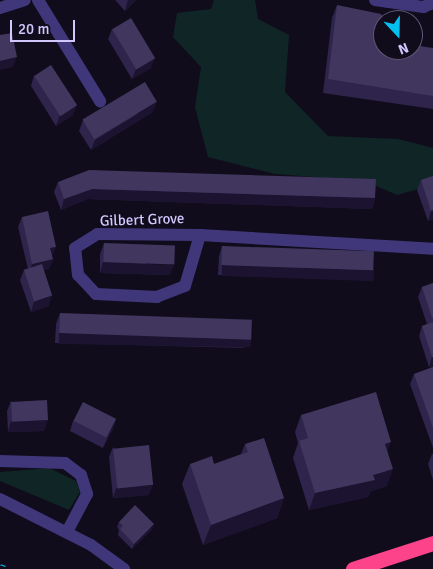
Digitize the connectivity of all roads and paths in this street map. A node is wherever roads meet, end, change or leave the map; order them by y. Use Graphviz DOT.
graph roads {
  1 [pos="25,0"];
  2 [pos="38,0"];
  3 [pos="375,0"];
  4 [pos="433,3"];
  5 [pos="0,8"];
  6 [pos="100,101"];
  7 [pos="200,234"];
  8 [pos="433,249"];
  9 [pos="0,461"];
  10 [pos="0,499"];
  11 [pos="67,532"];
  12 [pos="433,543"];
  13 [pos="124,569"];
  14 [pos="354,569"];
  1 -- 5 [label="street"];
  2 -- 6 [label="street"];
  3 -- 4 [label="street"];
  7 -- 7 [label="street, Gilbert Grove"];
  7 -- 8 [label="street, Gilbert Grove"];
  9 -- 11 [label="street"];
  10 -- 11 [label="street"];
  11 -- 13 [label="street"];
  12 -- 14 [label="highway"];
}
